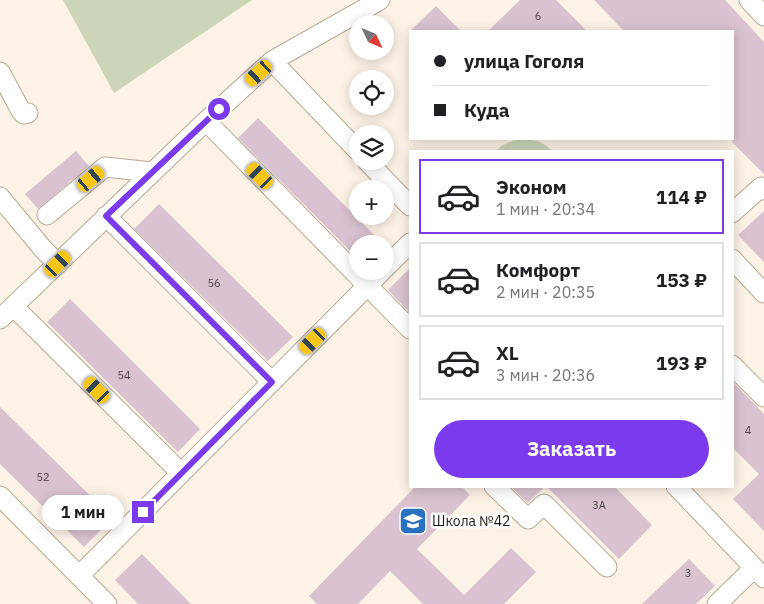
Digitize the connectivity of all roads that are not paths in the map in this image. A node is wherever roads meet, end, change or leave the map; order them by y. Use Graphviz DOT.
graph roads {
  1 [pos="380,0"];
  2 [pos="749,0"];
  3 [pos="764,16"];
  4 [pos="272,61"];
  5 [pos="0,72"];
  6 [pos="28,113"];
  7 [pos="206,121"];
  8 [pos="349,142"];
  9 [pos="376,170"];
  10 [pos="152,172"];
  11 [pos="764,190"];
  12 [pos="0,197"];
  13 [pos="409,205"];
  14 [pos="734,211"];
  15 [pos="47,215"];
  16 [pos="106,216"];
  17 [pos="409,244"];
  18 [pos="394,259"];
  19 [pos="734,261"];
  20 [pos="58,264"];
  21 [pos="374,280"];
  22 [pos="368,286"];
  23 [pos="764,293"];
  24 [pos="7,312"];
  25 [pos="409,328"];
  26 [pos="734,367"];
  27 [pos="272,382"];
  28 [pos="764,397"];
  29 [pos="181,473"];
  30 [pos="496,488"];
  31 [pos="678,488"];
  32 [pos="0,496"];
  33 [pos="607,567"];
  34 [pos="759,573"];
  35 [pos="79,576"];
  36 [pos="107,604"];
  37 [pos="717,604"];
  1 -- 4 [label="street"];
  2 -- 3 [label="street"];
  4 -- 7 [label="street"];
  4 -- 8 [label="street"];
  5 -- 6 [label="street"];
  7 -- 10 [label="street"];
  7 -- 22 [label="street"];
  9 -- 13 [label="street"];
  10 -- 15 [label="street"];
  10 -- 16 [label="street"];
  11 -- 14 [label="street"];
  12 -- 20 [label="street"];
  16 -- 20 [label="street"];
  16 -- 27 [label="street"];
  17 -- 18 [label="street"];
  19 -- 23 [label="street"];
  20 -- 24 [label="street"];
  21 -- 22 [label="street"];
  22 -- 25 [label="street"];
  22 -- 27 [label="street"];
  24 -- 29 [label="street"];
  26 -- 28 [label="street"];
  27 -- 29 [label="street"];
  29 -- 35 [label="street"];
  30 -- 33 [label="street"];
  31 -- 34 [label="street"];
  32 -- 35 [label="street"];
  34 -- 37 [label="street"];
  35 -- 36 [label="street"];
}
